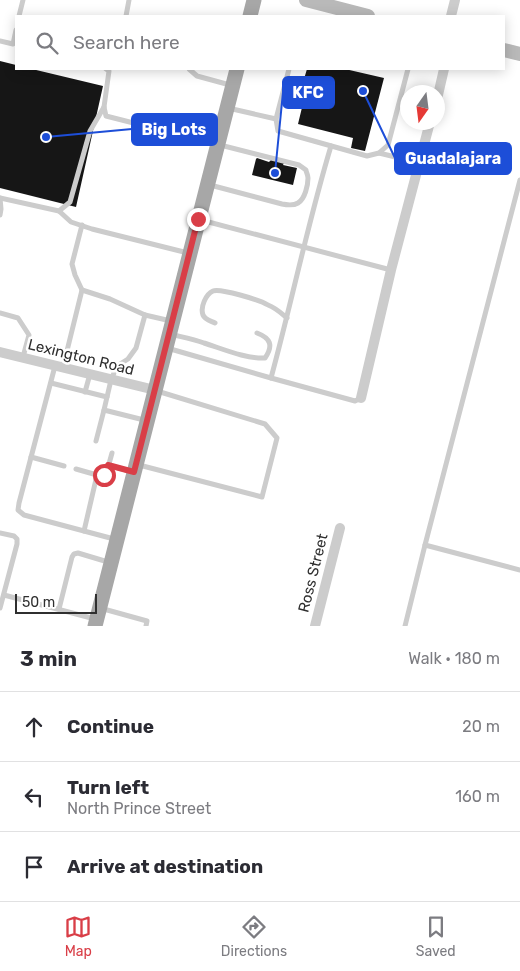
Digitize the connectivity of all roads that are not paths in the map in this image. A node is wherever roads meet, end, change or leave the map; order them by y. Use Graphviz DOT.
graph roads {
  1 [pos="23,0"];
  2 [pos="130,0"];
  3 [pos="254,0"];
  4 [pos="306,0"];
  5 [pos="455,0"];
  6 [pos="20,15"];
  7 [pos="126,15"];
  8 [pos="250,15"];
  9 [pos="364,15"];
  10 [pos="451,15"];
  11 [pos="0,41"];
  12 [pos="15,45"];
  13 [pos="505,50"];
  14 [pos="520,54"];
  15 [pos="108,70"];
  16 [pos="190,70"];
  17 [pos="237,70"];
  18 [pos="289,70"];
  19 [pos="408,70"];
  20 [pos="444,70"];
  21 [pos="440,85"];
  22 [pos="233,86"];
  23 [pos="104,107"];
  24 [pos="226,108"];
  25 [pos="276,119"];
  26 [pos="428,130"];
  27 [pos="217,144"];
  28 [pos="331,146"];
  29 [pos="379,153"];
  30 [pos="420,163"];
  31 [pos="520,180"];
  32 [pos="207,184"];
  33 [pos="0,198"];
  34 [pos="59,211"];
  35 [pos="0,215"];
  36 [pos="198,219"];
  37 [pos="82,225"];
  38 [pos="304,247"];
  39 [pos="190,253"];
  40 [pos="392,270"];
  41 [pos="82,290"];
  42 [pos="0,313"];
  43 [pos="145,315"];
  44 [pos="287,318"];
  45 [pos="215,323"];
  46 [pos="169,334"];
  47 [pos="257,334"];
  48 [pos="1,355"];
  49 [pos="23,358"];
  50 [pos="59,367"];
  51 [pos="90,374"];
  52 [pos="271,378"];
  53 [pos="111,380"];
  54 [pos="50,383"];
  55 [pos="155,390"];
  56 [pos="85,392"];
  57 [pos="107,397"];
  58 [pos="361,398"];
  59 [pos="104,410"];
  60 [pos="147,421"];
  61 [pos="96,442"];
  62 [pos="112,452"];
  63 [pos="31,457"];
  64 [pos="108,465"];
  65 [pos="64,466"];
  66 [pos="135,468"];
  67 [pos="76,469"];
  68 [pos="98,475"];
  69 [pos="340,528"];
  70 [pos="84,531"];
  71 [pos="0,532"];
  72 [pos="117,539"];
  73 [pos="425,545"];
  74 [pos="111,562"];
  75 [pos="520,570"];
  76 [pos="4,595"];
  77 [pos="0,608"];
  78 [pos="59,609"];
  79 [pos="97,618"];
  80 [pos="146,626"];
  81 [pos="315,626"];
  82 [pos="405,626"];
  1 -- 6 [label="lane"];
  2 -- 7 [label="lane"];
  3 -- 8 [label="main road"];
  4 -- 9 [label="main road"];
  5 -- 10 [label="street"];
  11 -- 12 [label="lane"];
  13 -- 14 [label="main road"];
  15 -- 23 [label="lane"];
  16 -- 22 [label="lane"];
  17 -- 22 [label="main road"];
  18 -- 25 [label="lane"];
  19 -- 29 [label="lane"];
  20 -- 21 [label="street"];
  22 -- 24 [label="main road"];
  23 -- 27 [label="lane"];
  23 -- 34 [label="lane"];
  24 -- 25 [label="lane"];
  24 -- 27 [label="main road"];
  25 -- 28 [label="lane"];
  26 -- 30 [label="street"];
  27 -- 32 [label="main road"];
  27 -- 32 [label="lane"];
  28 -- 29 [label="lane"];
  28 -- 38 [label="lane"];
  29 -- 30 [label="lane"];
  30 -- 40 [label="street"];
  31 -- 73 [label="lane"];
  32 -- 36 [label="main road"];
  33 -- 34 [label="lane"];
  33 -- 35 [label="lane"];
  34 -- 37 [label="lane"];
  36 -- 38 [label="lane"];
  36 -- 39 [label="main road"];
  37 -- 39 [label="lane"];
  37 -- 41 [label="lane"];
  38 -- 40 [label="lane"];
  38 -- 44 [label="lane"];
  39 -- 46 [label="main road"];
  40 -- 58 [label="street"];
  41 -- 43 [label="lane"];
  41 -- 50 [label="lane"];
  42 -- 49 [label="lane"];
  43 -- 46 [label="lane"];
  43 -- 53 [label="lane"];
  44 -- 45 [label="lane"];
  44 -- 52 [label="lane"];
  46 -- 47 [label="lane"];
  46 -- 52 [label="lane"];
  46 -- 55 [label="main road"];
  48 -- 49 [label="street, Lexington Road"];
  49 -- 50 [label="street, Lexington Road"];
  50 -- 51 [label="street, Lexington Road"];
  50 -- 54 [label="lane"];
  51 -- 53 [label="street, Lexington Road"];
  51 -- 56 [label="lane"];
  52 -- 58 [label="lane"];
  53 -- 55 [label="street, Lexington Road"];
  53 -- 57 [label="lane"];
  54 -- 56 [label="lane"];
  54 -- 63 [label="lane"];
  55 -- 60 [label="main road"];
  55 -- 66 [label="lane"];
  56 -- 57 [label="lane"];
  57 -- 59 [label="lane"];
  59 -- 60 [label="lane"];
  59 -- 61 [label="lane"];
  60 -- 66 [label="main road"];
  62 -- 64 [label="lane"];
  63 -- 65 [label="lane"];
  63 -- 70 [label="lane"];
  64 -- 66 [label="lane"];
  64 -- 68 [label="lane"];
  66 -- 72 [label="main road"];
  67 -- 68 [label="lane"];
  68 -- 70 [label="lane"];
  69 -- 81 [label="street, Ross Street"];
  70 -- 72 [label="lane"];
  71 -- 76 [label="lane"];
  72 -- 74 [label="main road"];
  73 -- 75 [label="lane"];
  73 -- 82 [label="lane"];
  74 -- 78 [label="lane"];
  74 -- 79 [label="main road"];
  76 -- 77 [label="lane"];
  76 -- 78 [label="lane"];
  78 -- 79 [label="lane"];
  79 -- 80 [label="lane"];
}
